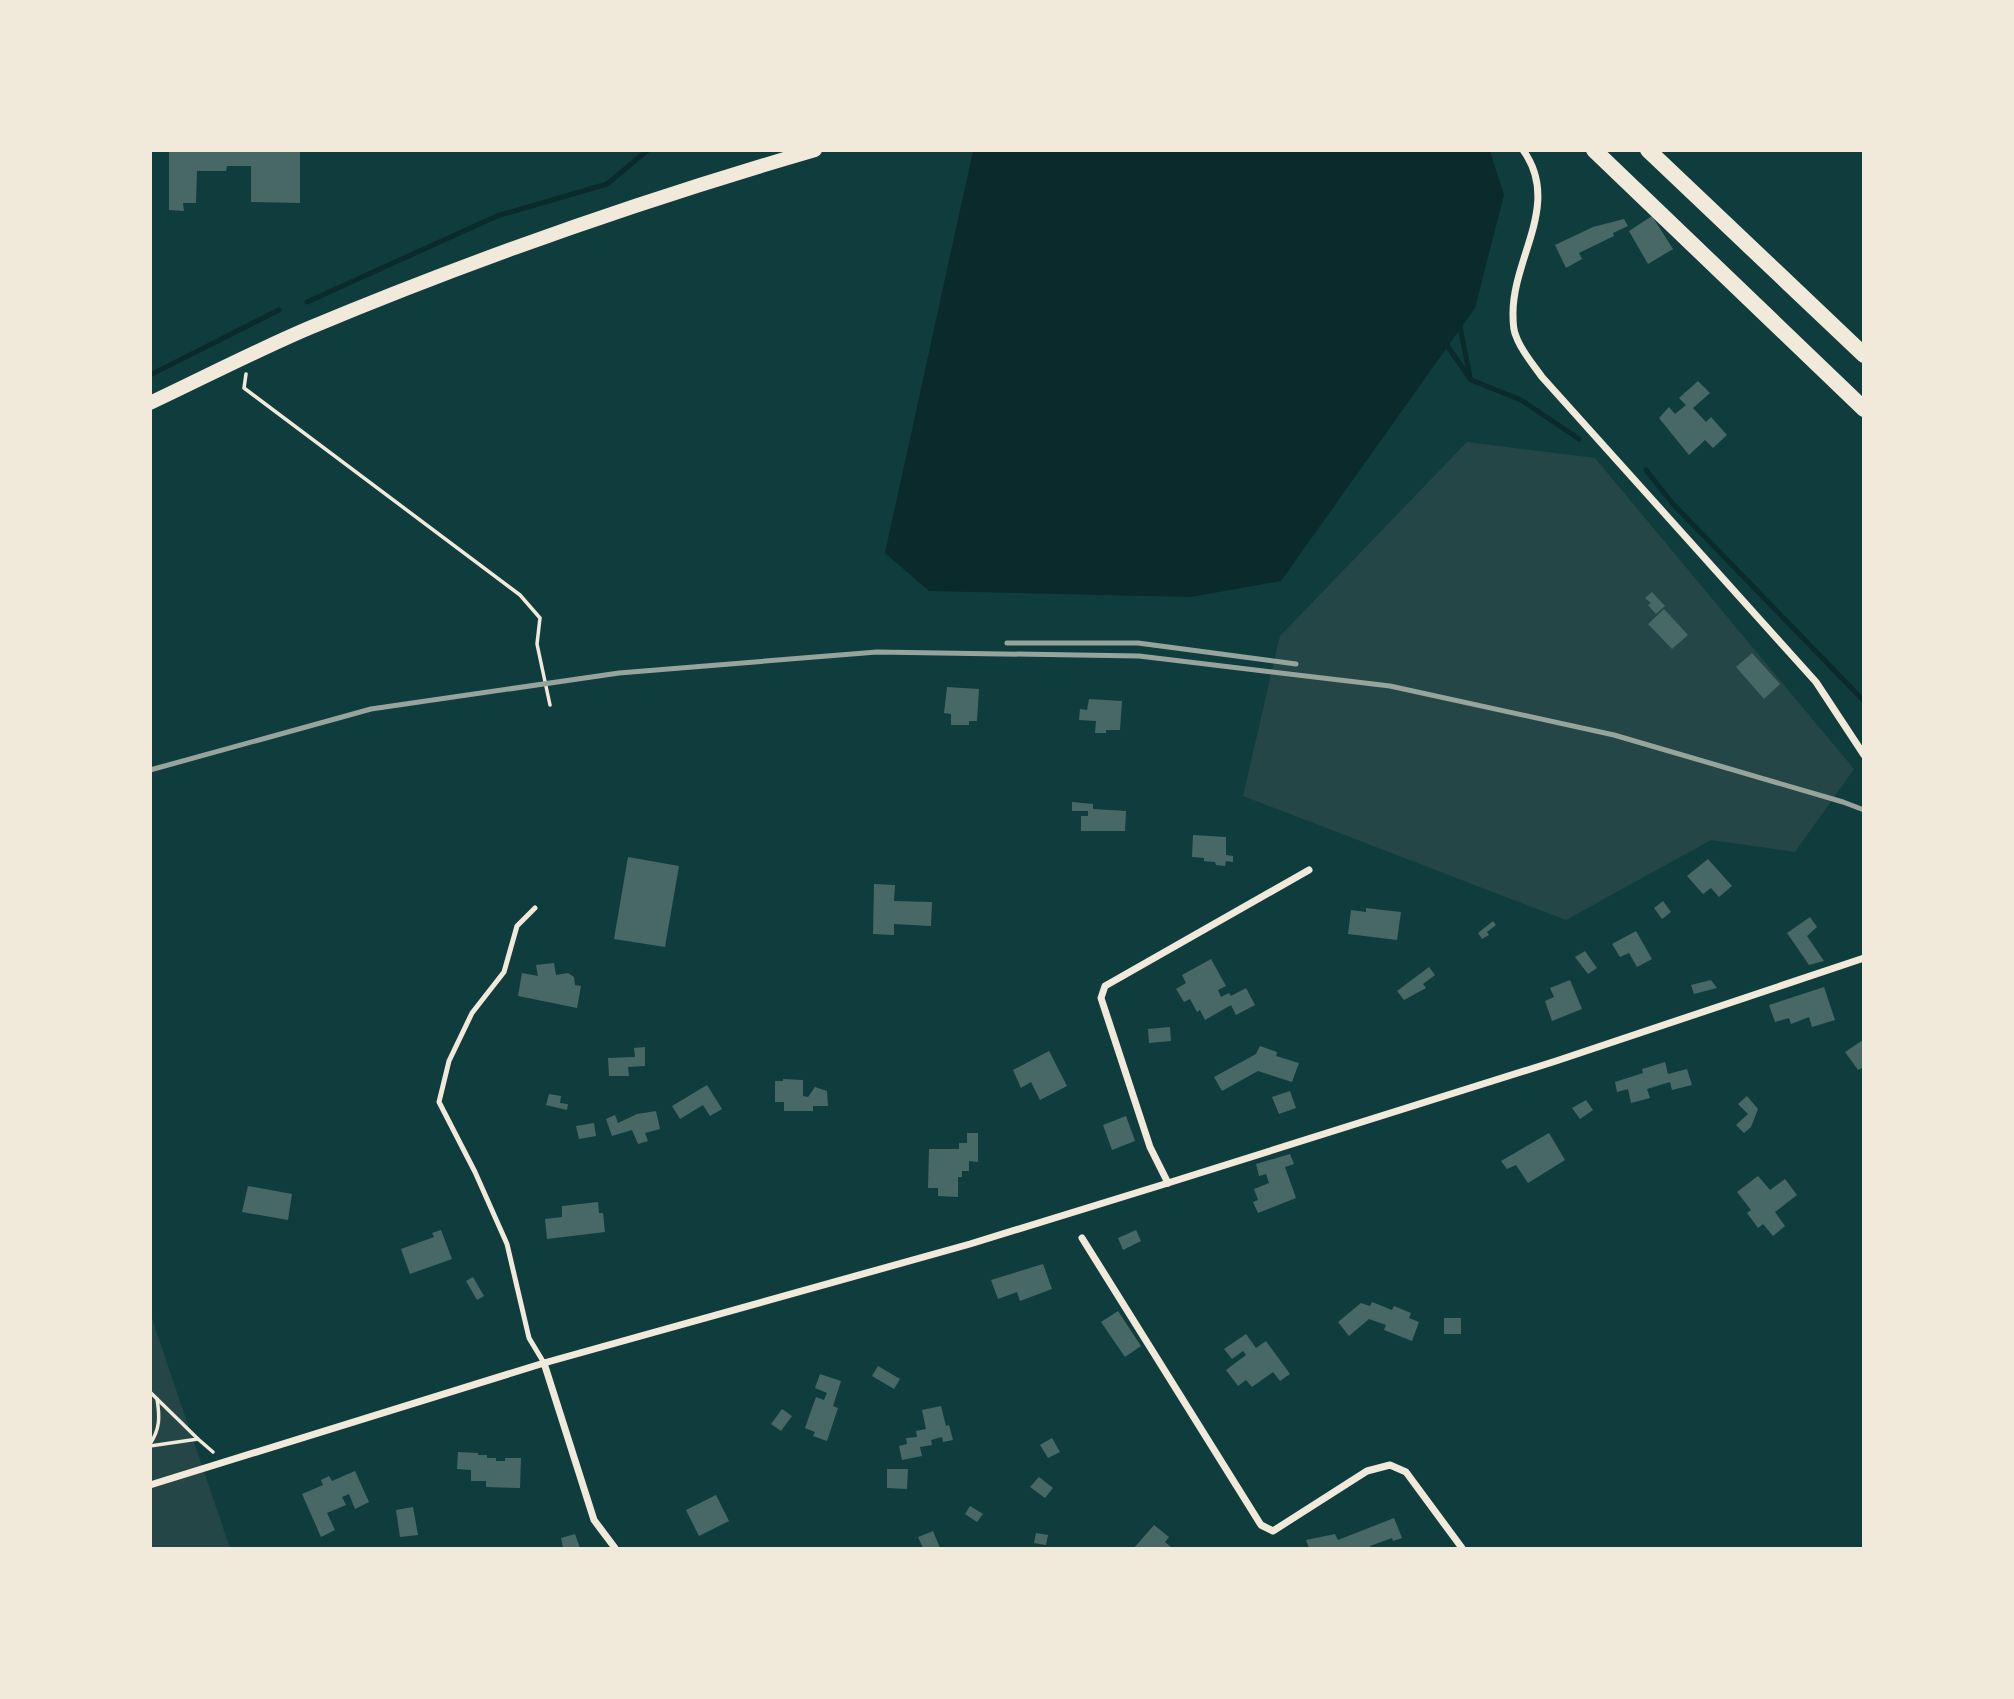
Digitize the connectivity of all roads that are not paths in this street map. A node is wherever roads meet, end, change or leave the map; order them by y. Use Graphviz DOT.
graph roads {
  1 [pos="815,150"];
  2 [pos="1523,150"];
  3 [pos="1594,150"];
  4 [pos="1648,150"];
  5 [pos="1864,355"];
  6 [pos="150,403"];
  7 [pos="1864,409"];
  8 [pos="1864,755"];
  9 [pos="1309,870"];
  10 [pos="535,908"];
  11 [pos="1864,958"];
  12 [pos="1168,1183"];
  13 [pos="1082,1238"];
  14 [pos="544,1363"];
  15 [pos="150,1485"];
  16 [pos="615,1549"];
  17 [pos="1462,1549"];
  1 -- 6 [label="main road"];
  2 -- 8 [label="street"];
  3 -- 7 [label="main road"];
  4 -- 5 [label="main road"];
  9 -- 12 [label="street"];
  10 -- 14 [label="lane"];
  11 -- 12 [label="street"];
  12 -- 14 [label="street"];
  13 -- 17 [label="street"];
  14 -- 15 [label="street"];
  14 -- 16 [label="street"];
}
